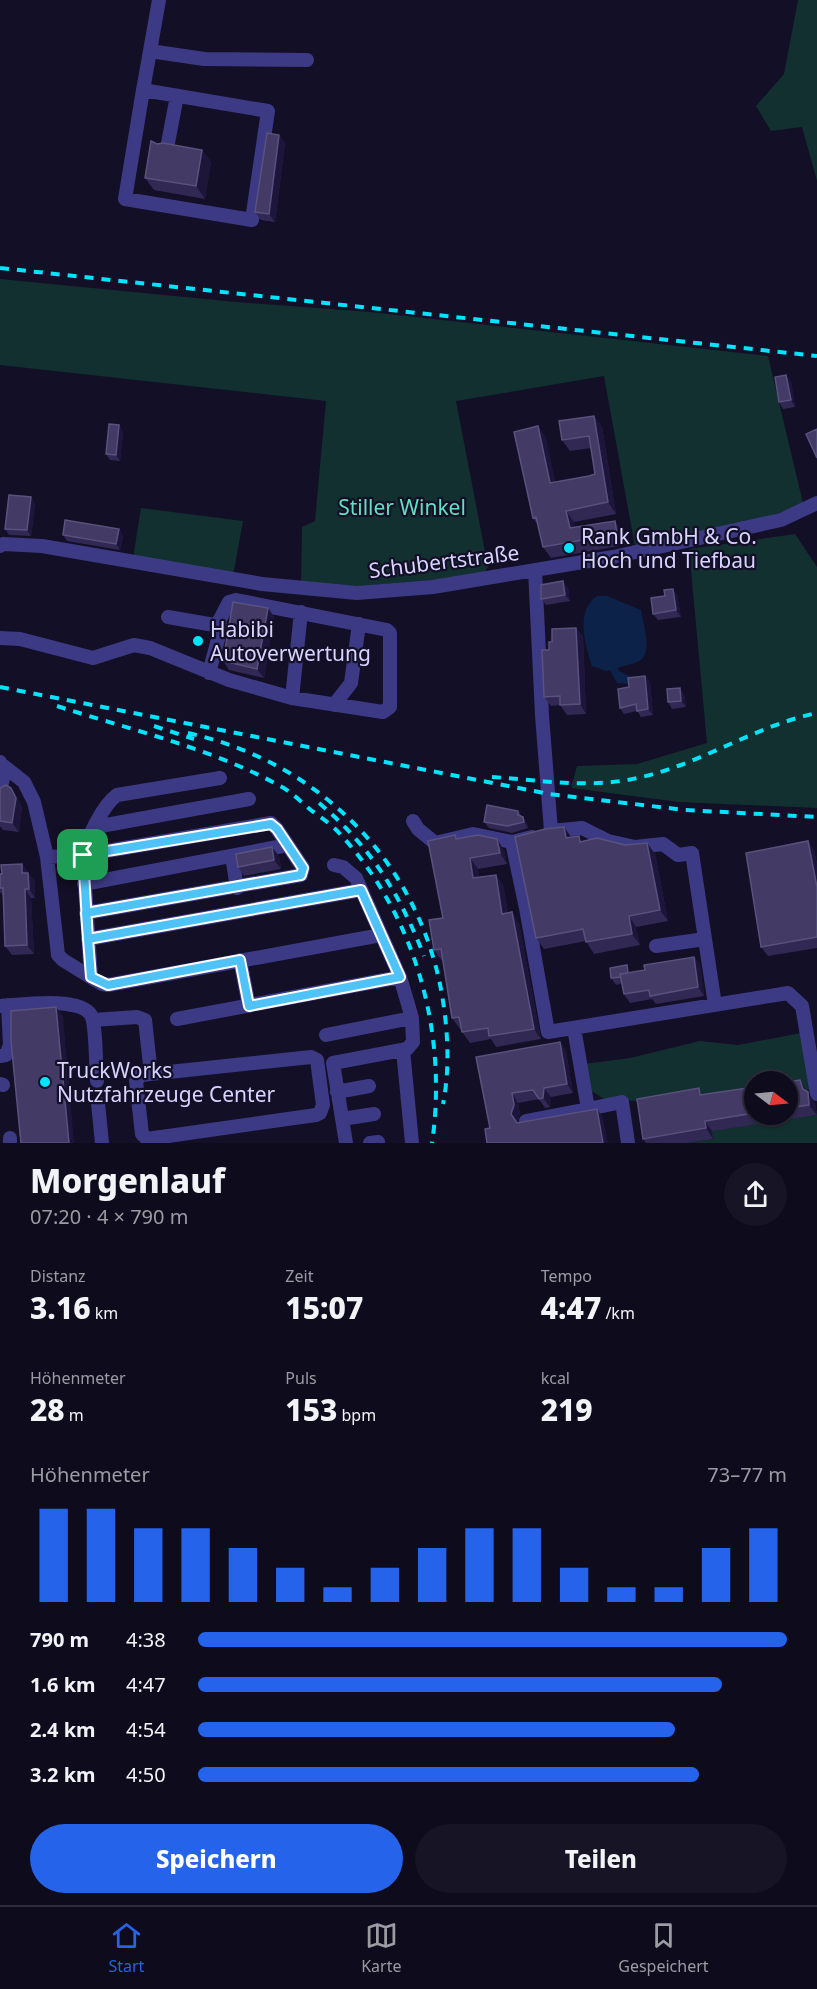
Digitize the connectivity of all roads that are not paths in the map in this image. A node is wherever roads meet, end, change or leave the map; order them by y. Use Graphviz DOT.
graph roads {
  1 [pos="159,0"];
  2 [pos="150,51"];
  3 [pos="307,60"];
  4 [pos="143,90"];
  5 [pos="177,96"];
  6 [pos="167,148"];
  7 [pos="817,503"];
  8 [pos="0,546"];
  9 [pos="534,570"];
  10 [pos="301,612"];
  11 [pos="168,617"];
  12 [pos="217,624"];
  13 [pos="359,624"];
  14 [pos="0,638"];
  15 [pos="209,673"];
  16 [pos="292,698"];
  17 [pos="334,705"];
  18 [pos="1,763"];
  19 [pos="220,778"];
  20 [pos="0,790"];
  21 [pos="249,799"];
  22 [pos="413,821"];
  23 [pos="95,827"];
  24 [pos="551,831"];
  25 [pos="512,842"];
  26 [pos="288,845"];
  27 [pos="83,855"];
  28 [pos="232,856"];
  29 [pos="47,857"];
  30 [pos="334,866"];
  31 [pos="84,884"];
  32 [pos="237,888"];
  33 [pos="361,890"];
  34 [pos="86,913"];
  35 [pos="381,935"];
  36 [pos="88,939"];
  37 [pos="705,939"];
  38 [pos="656,946"];
  39 [pos="240,960"];
  40 [pos="91,977"];
  41 [pos="400,977"];
  42 [pos="4,1005"];
  43 [pos="715,1005"];
  44 [pos="249,1006"];
  45 [pos="412,1018"];
  46 [pos="177,1019"];
  47 [pos="93,1020"];
  48 [pos="574,1028"];
  49 [pos="326,1035"];
  50 [pos="403,1050"];
  51 [pos="0,1056"];
  52 [pos="151,1074"];
  53 [pos="97,1081"];
  54 [pos="369,1086"];
  55 [pos="337,1092"];
  56 [pos="817,1094"];
  57 [pos="98,1103"];
  58 [pos="588,1109"];
  59 [pos="374,1114"];
  60 [pos="342,1119"];
  61 [pos="526,1121"];
  62 [pos="102,1143"];
  63 [pos="346,1143"];
  64 [pos="412,1143"];
  65 [pos="628,1143"];
  1 -- 2 [label="street"];
  2 -- 3 [label="street"];
  2 -- 4 [label="street"];
  4 -- 5 [label="street"];
  4 -- 5 [label="street"];
  5 -- 6 [label="street"];
  7 -- 9 [label="street, Schubertstraße"];
  8 -- 9 [label="street, Schubertstraße"];
  9 -- 24 [label="street"];
  10 -- 12 [label="street"];
  10 -- 13 [label="street"];
  10 -- 16 [label="street"];
  11 -- 12 [label="street"];
  12 -- 15 [label="street"];
  13 -- 17 [label="street"];
  13 -- 17 [label="street"];
  14 -- 15 [label="street"];
  15 -- 16 [label="street"];
  16 -- 17 [label="street"];
  18 -- 20 [label="street"];
  18 -- 29 [label="street"];
  19 -- 23 [label="street"];
  21 -- 23 [label="street"];
  22 -- 25 [label="street"];
  23 -- 27 [label="street"];
  24 -- 25 [label="street"];
  24 -- 37 [label="street"];
  25 -- 48 [label="street"];
  26 -- 27 [label="street"];
  26 -- 28 [label="street"];
  26 -- 32 [label="street"];
  27 -- 29 [label="street"];
  27 -- 31 [label="street"];
  28 -- 31 [label="street"];
  28 -- 32 [label="street"];
  29 -- 40 [label="street"];
  30 -- 33 [label="street"];
  31 -- 34 [label="street"];
  32 -- 34 [label="street"];
  33 -- 35 [label="street"];
  33 -- 36 [label="street"];
  34 -- 36 [label="street"];
  35 -- 39 [label="street"];
  35 -- 41 [label="street"];
  36 -- 40 [label="street"];
  37 -- 38 [label="street"];
  37 -- 43 [label="street"];
  39 -- 40 [label="street"];
  39 -- 44 [label="street"];
  41 -- 44 [label="street"];
  41 -- 45 [label="street"];
  42 -- 47 [label="street"];
  42 -- 51 [label="street"];
  43 -- 48 [label="street"];
  43 -- 56 [label="street"];
  44 -- 46 [label="street"];
  45 -- 49 [label="street"];
  45 -- 50 [label="street"];
  47 -- 52 [label="street"];
  47 -- 53 [label="street"];
  48 -- 58 [label="street"];
  50 -- 55 [label="street"];
  50 -- 64 [label="street"];
  52 -- 52 [label="street"];
  54 -- 55 [label="street"];
  55 -- 60 [label="street"];
  57 -- 62 [label="street"];
  58 -- 61 [label="street"];
  58 -- 65 [label="street"];
  59 -- 60 [label="street"];
  60 -- 63 [label="street"];
}
